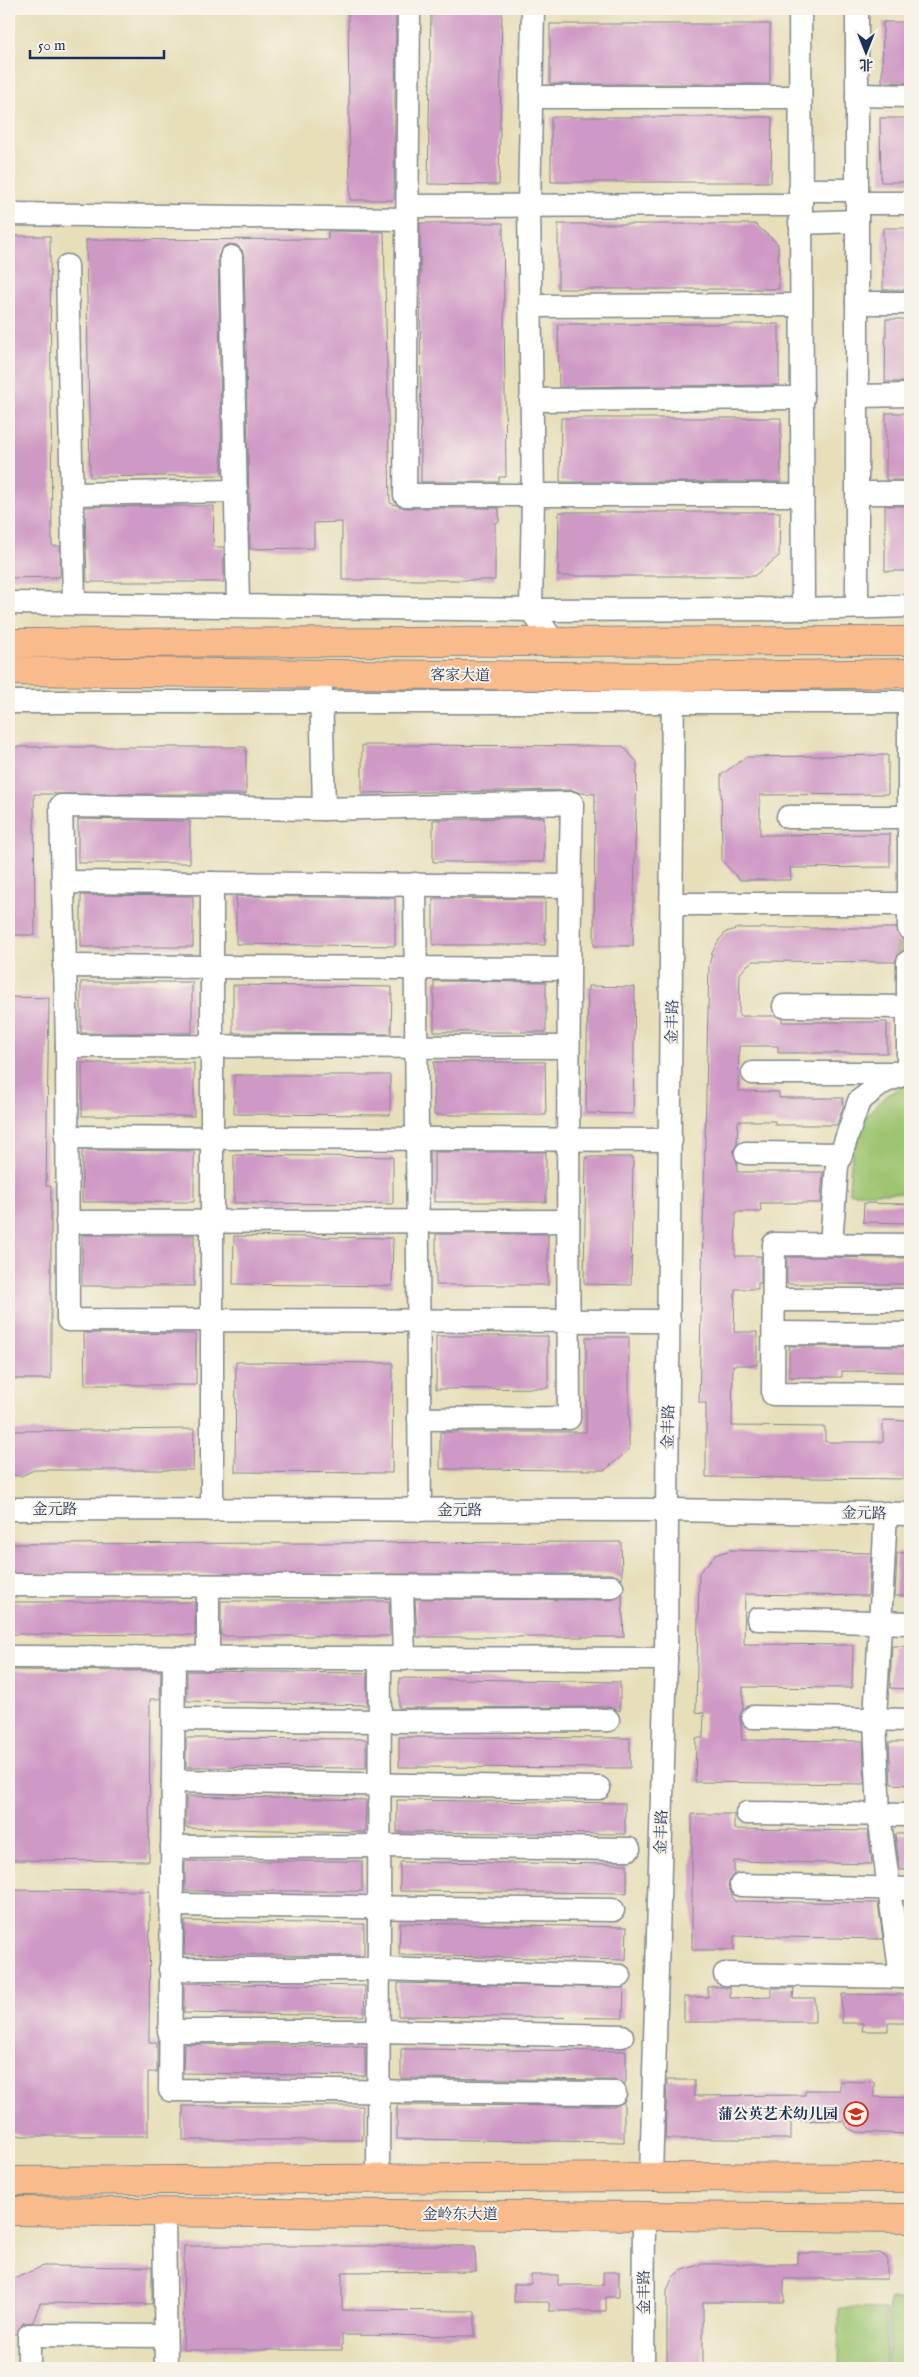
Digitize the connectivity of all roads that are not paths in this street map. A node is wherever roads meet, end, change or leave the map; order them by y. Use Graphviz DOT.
graph roads {
  1 [pos="409,9"];
  2 [pos="533,9"];
  3 [pos="800,9"];
  4 [pos="858,9"];
  5 [pos="857,95"];
  6 [pos="910,96"];
  7 [pos="531,97"];
  8 [pos="799,98"];
  9 [pos="910,203"];
  10 [pos="857,205"];
  11 [pos="529,206"];
  12 [pos="800,206"];
  13 [pos="408,213"];
  14 [pos="9,214"];
  15 [pos="231,258"];
  16 [pos="67,266"];
  17 [pos="857,303"];
  18 [pos="910,303"];
  19 [pos="801,305"];
  20 [pos="530,306"];
  21 [pos="910,395"];
  22 [pos="857,396"];
  23 [pos="803,398"];
  24 [pos="531,400"];
  25 [pos="236,491"];
  26 [pos="857,493"];
  27 [pos="910,493"];
  28 [pos="72,494"];
  29 [pos="802,495"];
  30 [pos="532,496"];
  31 [pos="9,603"];
  32 [pos="74,604"];
  33 [pos="238,606"];
  34 [pos="857,606"];
  35 [pos="910,606"];
  36 [pos="803,609"];
  37 [pos="531,610"];
  38 [pos="910,641"];
  39 [pos="9,643"];
  40 [pos="555,643"];
  41 [pos="9,671"];
  42 [pos="321,673"];
  43 [pos="910,673"];
  44 [pos="674,689"];
  45 [pos="9,702"];
  46 [pos="322,702"];
  47 [pos="910,702"];
  48 [pos="324,808"];
  49 [pos="788,817"];
  50 [pos="910,817"];
  51 [pos="63,882"];
  52 [pos="212,883"];
  53 [pos="415,884"];
  54 [pos="570,886"];
  55 [pos="673,904"];
  56 [pos="910,904"];
  57 [pos="909,928"];
  58 [pos="908,962"];
  59 [pos="64,966"];
  60 [pos="212,966"];
  61 [pos="416,968"];
  62 [pos="568,969"];
  63 [pos="784,1006"];
  64 [pos="909,1007"];
  65 [pos="67,1046"];
  66 [pos="212,1046"];
  67 [pos="416,1047"];
  68 [pos="567,1047"];
  69 [pos="753,1073"];
  70 [pos="909,1073"];
  71 [pos="66,1137"];
  72 [pos="212,1137"];
  73 [pos="417,1138"];
  74 [pos="568,1139"];
  75 [pos="671,1140"];
  76 [pos="746,1153"];
  77 [pos="841,1154"];
  78 [pos="417,1221"];
  79 [pos="568,1221"];
  80 [pos="67,1222"];
  81 [pos="212,1222"];
  82 [pos="831,1244"];
  83 [pos="910,1245"];
  84 [pos="774,1300"];
  85 [pos="910,1300"];
  86 [pos="212,1320"];
  87 [pos="418,1321"];
  88 [pos="568,1321"];
  89 [pos="669,1321"];
  90 [pos="774,1333"];
  91 [pos="910,1334"];
  92 [pos="910,1395"];
  93 [pos="419,1419"];
  94 [pos="9,1509"];
  95 [pos="212,1510"];
  96 [pos="420,1510"];
  97 [pos="667,1510"];
  98 [pos="886,1514"];
  99 [pos="910,1514"];
  100 [pos="15,1586"];
  101 [pos="208,1586"];
  102 [pos="612,1587"];
  103 [pos="402,1588"];
  104 [pos="758,1619"];
  105 [pos="880,1623"];
  106 [pos="910,1623"];
  107 [pos="9,1657"];
  108 [pos="174,1659"];
  109 [pos="208,1659"];
  110 [pos="380,1659"];
  111 [pos="404,1659"];
  112 [pos="666,1659"];
  113 [pos="753,1716"];
  114 [pos="174,1719"];
  115 [pos="876,1719"];
  116 [pos="608,1720"];
  117 [pos="910,1720"];
  118 [pos="379,1721"];
  119 [pos="173,1782"];
  120 [pos="380,1784"];
  121 [pos="599,1788"];
  122 [pos="747,1813"];
  123 [pos="879,1814"];
  124 [pos="910,1815"];
  125 [pos="379,1846"];
  126 [pos="172,1847"];
  127 [pos="629,1849"];
  128 [pos="741,1885"];
  129 [pos="888,1889"];
  130 [pos="910,1889"];
  131 [pos="171,1905"];
  132 [pos="379,1906"];
  133 [pos="613,1910"];
  134 [pos="170,1970"];
  135 [pos="379,1970"];
  136 [pos="725,1974"];
  137 [pos="620,1976"];
  138 [pos="905,1977"];
  139 [pos="379,2031"];
  140 [pos="169,2032"];
  141 [pos="622,2036"];
  142 [pos="378,2092"];
  143 [pos="615,2093"];
  144 [pos="651,2177"];
  145 [pos="910,2178"];
  146 [pos="10,2180"];
  147 [pos="378,2180"];
  148 [pos="9,2211"];
  149 [pos="164,2212"];
  150 [pos="644,2215"];
  151 [pos="910,2218"];
  152 [pos="165,2336"];
  153 [pos="29,2368"];
  154 [pos="166,2368"];
  155 [pos="643,2368"];
  1 -- 13 [label="street"];
  2 -- 7 [label="street"];
  3 -- 8 [label="street"];
  4 -- 5 [label="street"];
  5 -- 6 [label="street"];
  5 -- 10 [label="street"];
  7 -- 8 [label="street"];
  7 -- 11 [label="street"];
  8 -- 12 [label="street"];
  9 -- 10 [label="street"];
  10 -- 12 [label="street"];
  10 -- 12 [label="street"];
  10 -- 17 [label="street"];
  11 -- 12 [label="street"];
  11 -- 13 [label="street"];
  11 -- 20 [label="street"];
  12 -- 19 [label="street"];
  13 -- 14 [label="street"];
  13 -- 30 [label="street"];
  15 -- 25 [label="street"];
  16 -- 28 [label="street"];
  17 -- 18 [label="street"];
  17 -- 22 [label="street"];
  19 -- 20 [label="street"];
  19 -- 23 [label="street"];
  20 -- 24 [label="street"];
  21 -- 22 [label="street"];
  22 -- 26 [label="street"];
  23 -- 24 [label="street"];
  23 -- 29 [label="street"];
  24 -- 30 [label="street"];
  25 -- 28 [label="street"];
  25 -- 33 [label="street"];
  26 -- 27 [label="street"];
  26 -- 34 [label="street"];
  28 -- 32 [label="street"];
  29 -- 30 [label="street"];
  29 -- 36 [label="street"];
  30 -- 37 [label="street"];
  31 -- 32 [label="street"];
  32 -- 33 [label="street"];
  33 -- 37 [label="street"];
  34 -- 35 [label="street"];
  34 -- 36 [label="street"];
  36 -- 37 [label="street"];
  37 -- 40 [label="street"];
  38 -- 40 [label="main road, 客家大道"];
  39 -- 40 [label="main road, 客家大道"];
  41 -- 42 [label="main road, 客家大道"];
  42 -- 44 [label="main road, 客家大道"];
  42 -- 46 [label="street"];
  43 -- 44 [label="main road, 客家大道"];
  44 -- 46 [label="street"];
  44 -- 47 [label="street"];
  44 -- 55 [label="street, 金丰路"];
  45 -- 46 [label="street"];
  46 -- 48 [label="street"];
  47 -- 50 [label="street"];
  48 -- 51 [label="street"];
  48 -- 54 [label="street"];
  49 -- 50 [label="street"];
  50 -- 56 [label="street"];
  51 -- 52 [label="street"];
  51 -- 59 [label="street"];
  52 -- 53 [label="street"];
  52 -- 60 [label="street"];
  53 -- 54 [label="street"];
  53 -- 61 [label="street"];
  54 -- 62 [label="street"];
  55 -- 56 [label="street"];
  55 -- 75 [label="street, 金丰路"];
  56 -- 57 [label="street"];
  58 -- 64 [label="street"];
  59 -- 60 [label="street"];
  59 -- 65 [label="street"];
  60 -- 61 [label="street"];
  60 -- 66 [label="street"];
  61 -- 62 [label="street"];
  61 -- 67 [label="street"];
  62 -- 68 [label="street"];
  63 -- 64 [label="street"];
  64 -- 70 [label="street"];
  65 -- 66 [label="street"];
  65 -- 71 [label="street"];
  66 -- 67 [label="street"];
  66 -- 72 [label="street"];
  67 -- 68 [label="street"];
  67 -- 73 [label="street"];
  68 -- 74 [label="street"];
  69 -- 70 [label="street"];
  70 -- 77 [label="street"];
  71 -- 72 [label="street"];
  71 -- 80 [label="street"];
  72 -- 73 [label="street"];
  72 -- 81 [label="street"];
  73 -- 74 [label="street"];
  73 -- 78 [label="street"];
  74 -- 75 [label="street"];
  74 -- 79 [label="street"];
  75 -- 89 [label="street, 金丰路"];
  76 -- 77 [label="street"];
  77 -- 82 [label="street"];
  78 -- 79 [label="street"];
  78 -- 81 [label="street"];
  78 -- 87 [label="street"];
  79 -- 88 [label="street"];
  80 -- 81 [label="street"];
  80 -- 86 [label="street"];
  81 -- 86 [label="street"];
  82 -- 83 [label="street"];
  82 -- 84 [label="street"];
  84 -- 85 [label="street"];
  84 -- 90 [label="street"];
  86 -- 87 [label="street"];
  86 -- 95 [label="street"];
  87 -- 88 [label="street"];
  87 -- 93 [label="street"];
  88 -- 89 [label="street"];
  88 -- 93 [label="street"];
  89 -- 97 [label="street, 金丰路"];
  90 -- 91 [label="street"];
  90 -- 92 [label="street"];
  93 -- 96 [label="street"];
  94 -- 95 [label="street, 金元路"];
  95 -- 96 [label="street, 金元路"];
  96 -- 97 [label="street, 金元路"];
  97 -- 98 [label="street, 金元路"];
  97 -- 112 [label="street, 金丰路"];
  98 -- 99 [label="street, 金元路"];
  98 -- 105 [label="street"];
  100 -- 101 [label="street"];
  101 -- 103 [label="street"];
  101 -- 109 [label="street"];
  102 -- 103 [label="street"];
  103 -- 111 [label="street"];
  104 -- 105 [label="street"];
  105 -- 106 [label="street"];
  105 -- 115 [label="street"];
  107 -- 108 [label="street"];
  108 -- 109 [label="street"];
  108 -- 114 [label="street"];
  109 -- 110 [label="street"];
  110 -- 111 [label="street"];
  110 -- 118 [label="street"];
  111 -- 112 [label="street"];
  112 -- 144 [label="street, 金丰路"];
  113 -- 115 [label="street"];
  114 -- 118 [label="street"];
  114 -- 119 [label="street"];
  115 -- 117 [label="street"];
  115 -- 123 [label="street"];
  116 -- 118 [label="street"];
  118 -- 120 [label="street"];
  119 -- 120 [label="street"];
  119 -- 126 [label="street"];
  120 -- 121 [label="street"];
  120 -- 125 [label="street"];
  122 -- 123 [label="street"];
  123 -- 124 [label="street"];
  123 -- 129 [label="street"];
  125 -- 126 [label="street"];
  125 -- 127 [label="street"];
  125 -- 132 [label="street"];
  126 -- 131 [label="street"];
  128 -- 129 [label="street"];
  129 -- 130 [label="street"];
  129 -- 138 [label="street"];
  131 -- 132 [label="street"];
  131 -- 134 [label="street"];
  132 -- 133 [label="street"];
  132 -- 135 [label="street"];
  134 -- 135 [label="street"];
  134 -- 140 [label="street"];
  135 -- 137 [label="street"];
  135 -- 139 [label="street"];
  136 -- 138 [label="street"];
  139 -- 140 [label="street"];
  139 -- 141 [label="street"];
  139 -- 142 [label="street"];
  140 -- 142 [label="street"];
  142 -- 143 [label="street"];
  142 -- 147 [label="street"];
  144 -- 145 [label="main road"];
  144 -- 147 [label="main road"];
  146 -- 147 [label="main road"];
  148 -- 149 [label="main road, 金岭东大道"];
  149 -- 150 [label="main road, 金岭东大道"];
  149 -- 152 [label="street"];
  150 -- 151 [label="main road, 金岭东大道"];
  150 -- 155 [label="street, 金丰路"];
  152 -- 153 [label="street"];
  152 -- 154 [label="street"];
}
